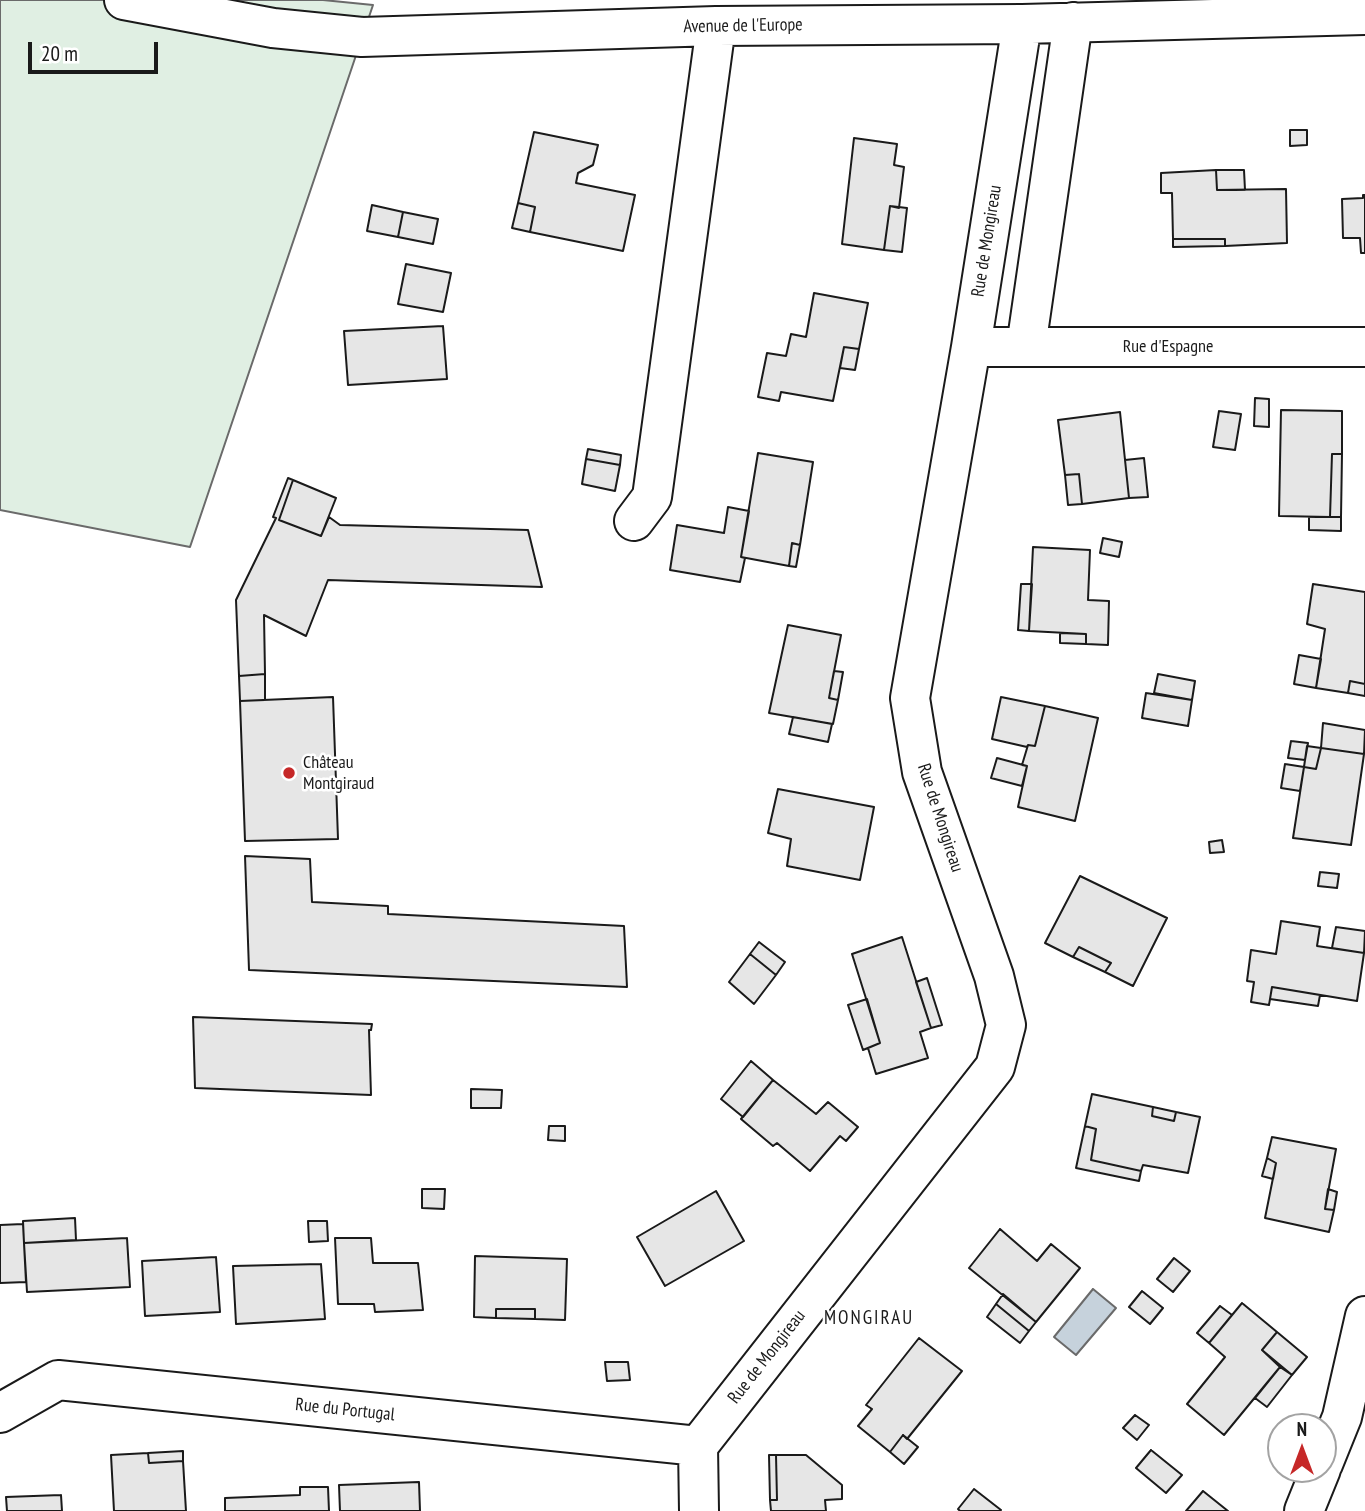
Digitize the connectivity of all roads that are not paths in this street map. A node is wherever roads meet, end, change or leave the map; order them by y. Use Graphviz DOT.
graph roads {
  1 [pos="124,0"];
  2 [pos="1365,15"];
  3 [pos="1073,22"];
  4 [pos="1022,24"];
  5 [pos="716,26"];
  6 [pos="971,347"];
  7 [pos="1026,347"];
  8 [pos="1365,347"];
  9 [pos="634,521"];
  10 [pos="1365,1316"];
  11 [pos="0,1413"];
  12 [pos="1337,1430"];
  13 [pos="698,1446"];
  14 [pos="1315,1483"];
  15 [pos="699,1511"];
  16 [pos="1304,1511"];
  1 -- 5 [label="street, Avenue de l'Europe"];
  2 -- 3 [label="street, Avenue de l'Europe"];
  3 -- 4 [label="street, Avenue de l'Europe"];
  3 -- 7 [label="street"];
  4 -- 5 [label="street, Avenue de l'Europe"];
  4 -- 6 [label="street, Rue de Mongireau"];
  5 -- 9 [label="street"];
  6 -- 7 [label="street, Rue d'Espagne"];
  6 -- 13 [label="street, Rue de Mongireau"];
  7 -- 8 [label="street, Rue d'Espagne"];
  10 -- 12 [label="street"];
  11 -- 13 [label="street, Rue du Portugal"];
  13 -- 15 [label="street"];
  14 -- 16 [label="street"];
}
